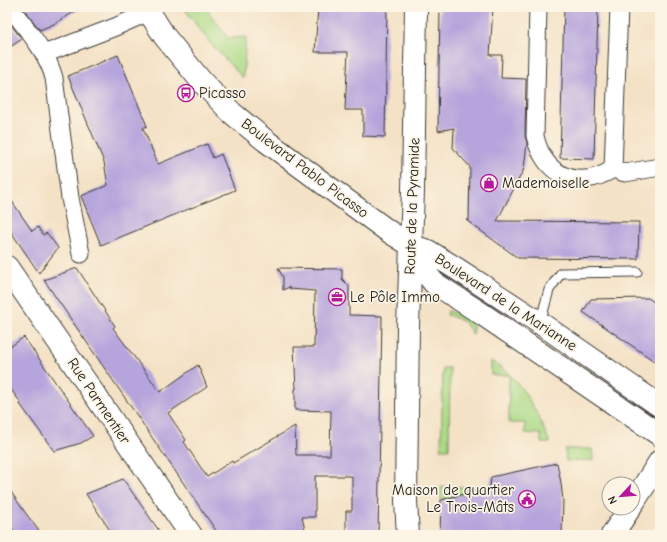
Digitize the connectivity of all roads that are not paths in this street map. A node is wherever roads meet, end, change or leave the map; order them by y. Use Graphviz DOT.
graph roads {
  1 [pos="10,7"];
  2 [pos="416,7"];
  3 [pos="538,7"];
  4 [pos="619,7"];
  5 [pos="148,10"];
  6 [pos="44,54"];
  7 [pos="660,167"];
  8 [pos="612,169"];
  9 [pos="412,246"];
  10 [pos="81,254"];
  11 [pos="7,268"];
  12 [pos="637,272"];
  13 [pos="540,323"];
  14 [pos="660,406"];
  15 [pos="660,435"];
  16 [pos="660,461"];
  17 [pos="641,491"];
  18 [pos="406,501"];
  19 [pos="625,516"];
  20 [pos="191,535"];
  21 [pos="401,535"];
  22 [pos="408,535"];
  23 [pos="612,535"];
  1 -- 6 [label="street"];
  2 -- 9 [label="street, Route de la Pyramide"];
  3 -- 8 [label="street"];
  4 -- 8 [label="street"];
  5 -- 6 [label="street"];
  5 -- 9 [label="street, Boulevard Pablo Picasso"];
  6 -- 10 [label="street"];
  7 -- 8 [label="street"];
  9 -- 13 [label="street, Boulevard de la Marianne"];
  9 -- 15 [label="street, Boulevard de la Marianne"];
  9 -- 18 [label="street, Route de la Pyramide"];
  11 -- 20 [label="street, Rue Parmentier"];
  12 -- 13 [label="lane"];
  13 -- 14 [label="street, Boulevard de la Marianne"];
  16 -- 17 [label="street"];
  18 -- 21 [label="street, Route de la Pyramide"];
  18 -- 22 [label="street, Route de la Pyramide"];
  19 -- 23 [label="street"];
}
